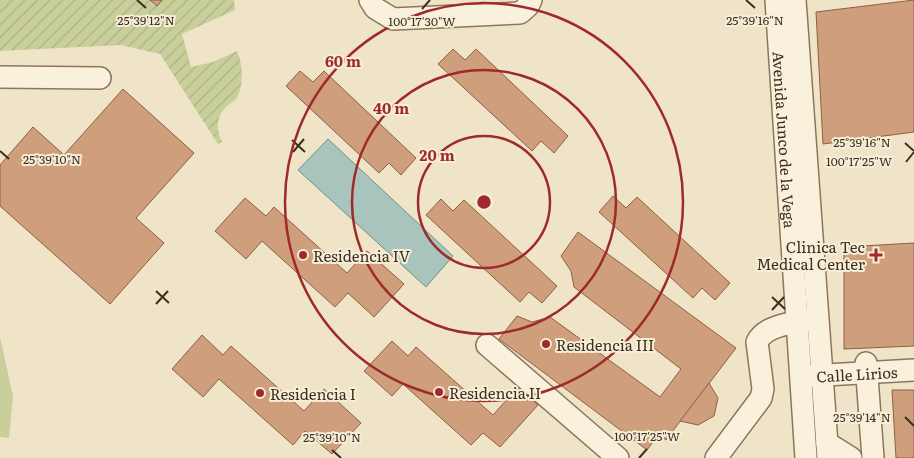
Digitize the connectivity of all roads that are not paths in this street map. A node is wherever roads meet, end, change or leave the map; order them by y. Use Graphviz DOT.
graph roads {
  1 [pos="370,0"];
  2 [pos="530,0"];
  3 [pos="789,1"];
  4 [pos="0,77"];
  5 [pos="100,78"];
  6 [pos="818,318"];
  7 [pos="797,322"];
  8 [pos="487,344"];
  9 [pos="866,368"];
  10 [pos="914,370"];
  11 [pos="822,375"];
  12 [pos="801,376"];
  13 [pos="828,450"];
  14 [pos="618,458"];
  15 [pos="716,458"];
  16 [pos="806,458"];
  17 [pos="851,458"];
  18 [pos="873,458"];
  1 -- 2 [label="street"];
  3 -- 6 [label="street, Avenida Junco de la Vega"];
  3 -- 7 [label="street, Avenida Junco de la Vega"];
  4 -- 5 [label="street"];
  6 -- 7 [label="street"];
  6 -- 11 [label="street, Avenida Junco de la Vega"];
  7 -- 12 [label="street, Avenida Junco de la Vega"];
  7 -- 15 [label="street"];
  8 -- 14 [label="street"];
  9 -- 10 [label="street, Calle Lirios"];
  9 -- 11 [label="street, Calle Lirios"];
  9 -- 18 [label="street"];
  11 -- 12 [label="street, Calle Lirios"];
  11 -- 13 [label="street, Avenida Junco de la Vega"];
  12 -- 16 [label="street, Avenida Junco de la Vega"];
  13 -- 17 [label="street"];
}
